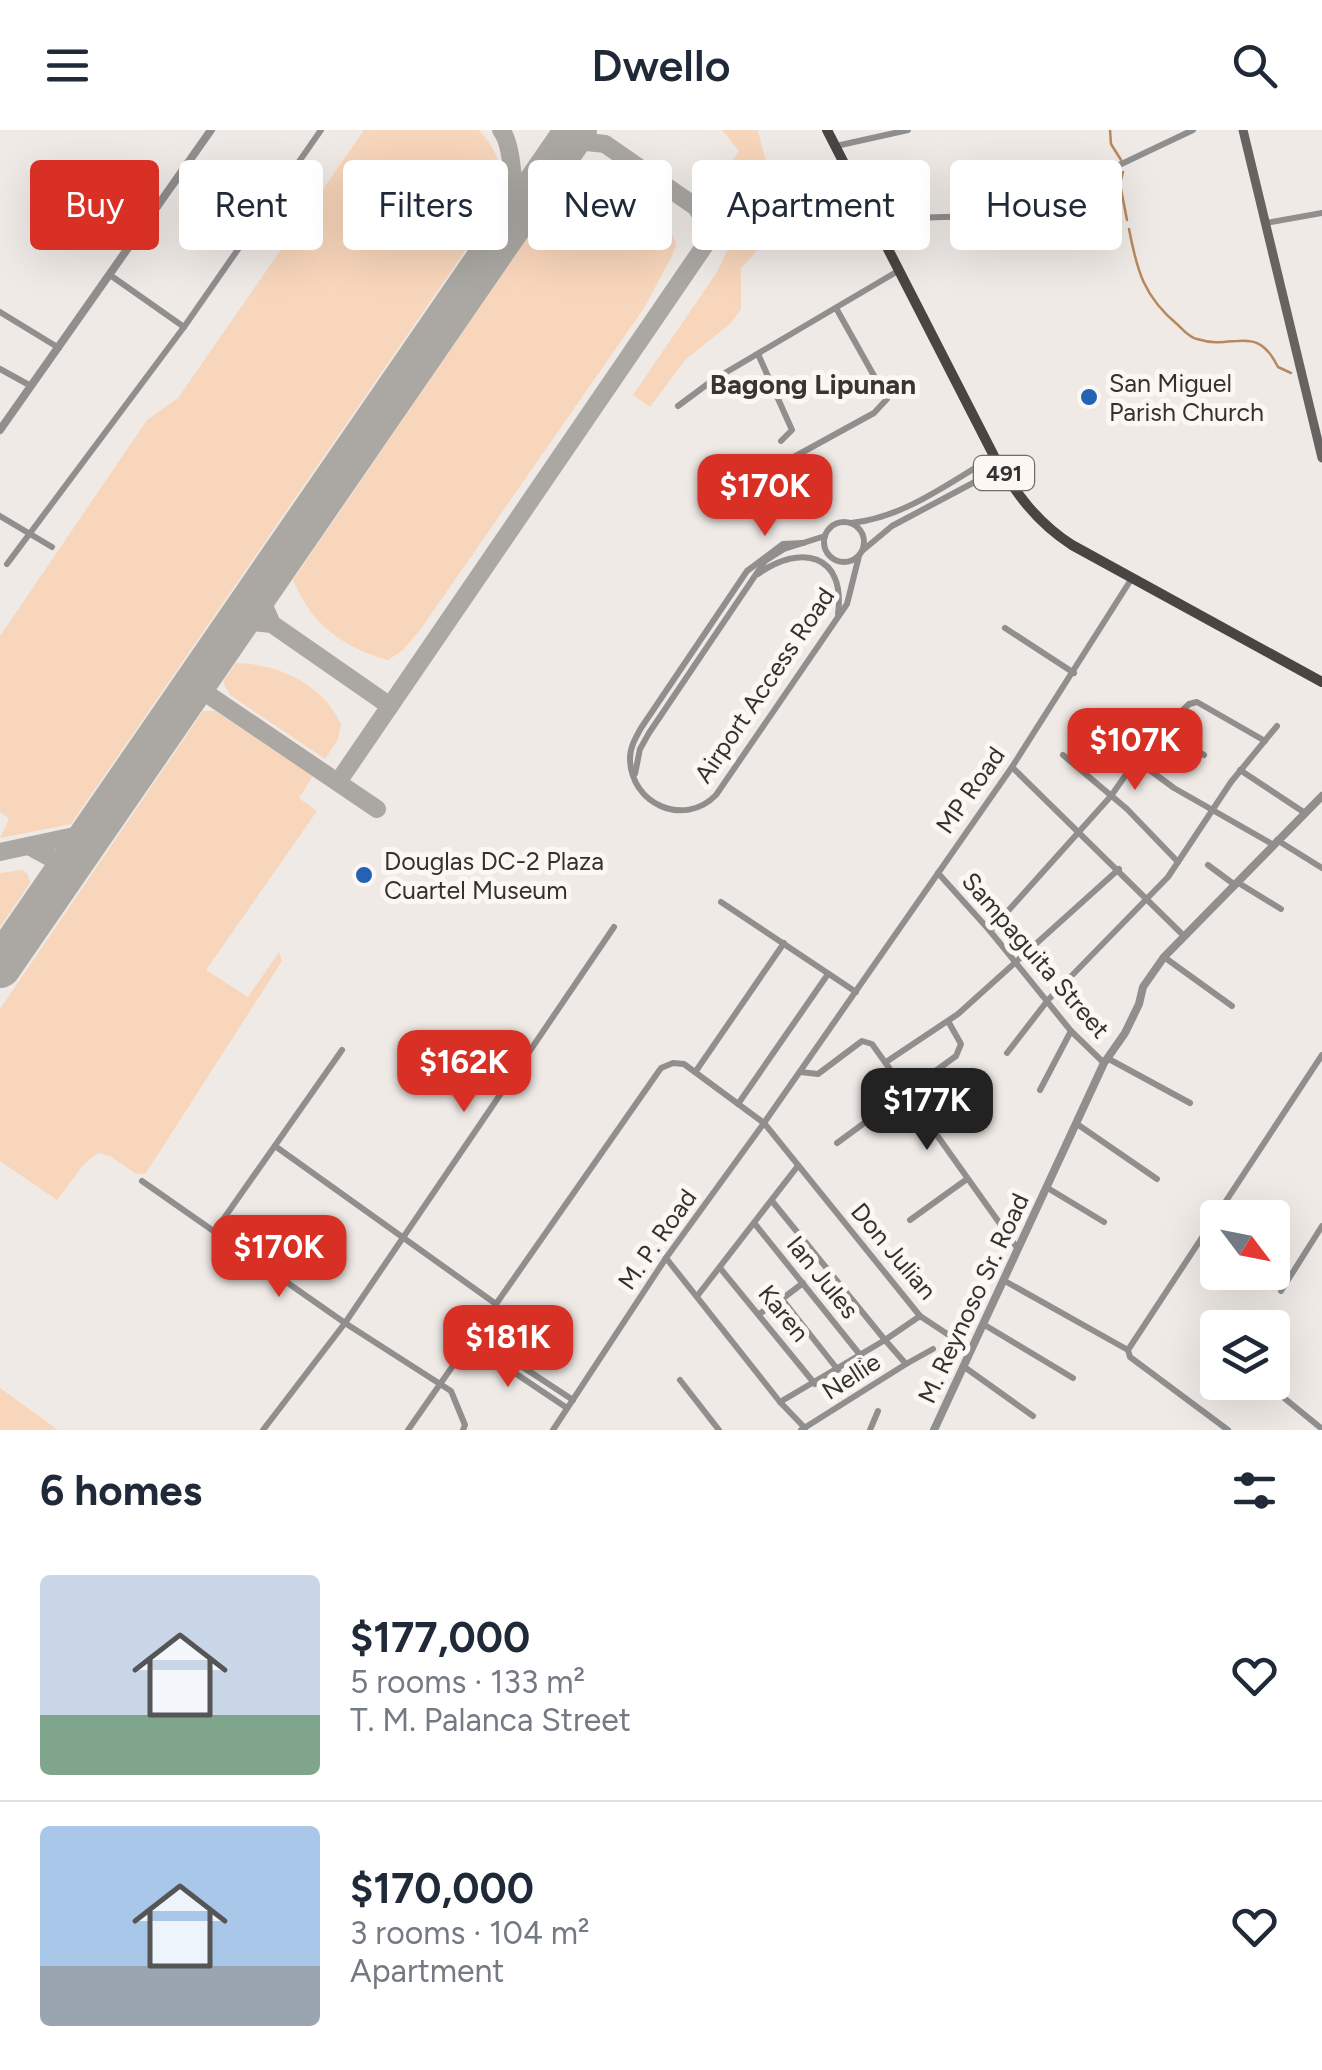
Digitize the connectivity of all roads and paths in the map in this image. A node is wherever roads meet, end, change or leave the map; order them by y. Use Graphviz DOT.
graph roads {
  1 [pos="211,130"];
  2 [pos="321,130"];
  3 [pos="827,130"];
  4 [pos="908,130"];
  5 [pos="1193,130"];
  6 [pos="1243,130"];
  7 [pos="835,146"];
  8 [pos="842,160"];
  9 [pos="1322,212"];
  10 [pos="930,218"];
  11 [pos="1266,223"];
  12 [pos="888,250"];
  13 [pos="899,270"];
  14 [pos="110,275"];
  15 [pos="836,308"];
  16 [pos="0,312"];
  17 [pos="184,327"];
  18 [pos="60,348"];
  19 [pos="758,354"];
  20 [pos="0,369"];
  21 [pos="32,387"];
  22 [pos="678,406"];
  23 [pos="0,430"];
  24 [pos="781,441"];
  25 [pos="994,456"];
  26 [pos="792,458"];
  27 [pos="1322,458"];
  28 [pos="1001,468"];
  29 [pos="0,516"];
  30 [pos="851,523"];
  31 [pos="28,534"];
  32 [pos="825,536"];
  33 [pos="803,543"];
  34 [pos="52,547"];
  35 [pos="860,553"];
  36 [pos="6,564"];
  37 [pos="757,575"];
  38 [pos="1132,578"];
  39 [pos="837,621"];
  40 [pos="1005,628"];
  41 [pos="1074,673"];
  42 [pos="1322,682"];
  43 [pos="1277,726"];
  44 [pos="1160,732"];
  45 [pos="1089,740"];
  46 [pos="1266,741"];
  47 [pos="1063,755"];
  48 [pos="1204,755"];
  49 [pos="1138,758"];
  50 [pos="1012,766"];
  51 [pos="1240,770"];
  52 [pos="635,775"];
  53 [pos="1111,796"];
  54 [pos="1322,796"];
  55 [pos="1212,809"];
  56 [pos="1305,814"];
  57 [pos="1080,832"];
  58 [pos="1274,842"];
  59 [pos="1178,862"];
  60 [pos="1208,865"];
  61 [pos="1322,868"];
  62 [pos="1119,869"];
  63 [pos="938,872"];
  64 [pos="1236,883"];
  65 [pos="1148,898"];
  66 [pos="721,902"];
  67 [pos="1281,909"];
  68 [pos="614,927"];
  69 [pos="990,931"];
  70 [pos="1184,936"];
  71 [pos="784,943"];
  72 [pos="1164,957"];
  73 [pos="1017,963"];
  74 [pos="828,974"];
  75 [pos="856,992"];
  76 [pos="1048,1000"];
  77 [pos="1232,1006"];
  78 [pos="948,1021"];
  79 [pos="1071,1031"];
  80 [pos="342,1050"];
  81 [pos="1008,1054"];
  82 [pos="1322,1055"];
  83 [pos="1106,1061"];
  84 [pos="886,1062"];
  85 [pos="696,1072"];
  86 [pos="800,1072"];
  87 [pos="1040,1090"];
  88 [pos="908,1092"];
  89 [pos="1190,1103"];
  90 [pos="738,1104"];
  91 [pos="764,1123"];
  92 [pos="1077,1124"];
  93 [pos="837,1143"];
  94 [pos="275,1146"];
  95 [pos="797,1166"];
  96 [pos="967,1178"];
  97 [pos="1157,1179"];
  98 [pos="142,1181"];
  99 [pos="1046,1188"];
  100 [pos="772,1201"];
  101 [pos="910,1220"];
  102 [pos="1104,1222"];
  103 [pos="755,1224"];
  104 [pos="1322,1226"];
  105 [pos="215,1231"];
  106 [pos="404,1238"];
  107 [pos="1018,1249"];
  108 [pos="666,1258"];
  109 [pos="720,1268"];
  110 [pos="1003,1280"];
  111 [pos="803,1284"];
  112 [pos="1281,1291"];
  113 [pos="698,1295"];
  114 [pos="782,1300"];
  115 [pos="496,1304"];
  116 [pos="759,1314"];
  117 [pos="920,1316"];
  118 [pos="344,1323"];
  119 [pos="983,1324"];
  120 [pos="472,1339"];
  121 [pos="886,1340"];
  122 [pos="933,1349"];
  123 [pos="970,1349"];
  124 [pos="1129,1354"];
  125 [pos="861,1356"];
  126 [pos="906,1364"];
  127 [pos="962,1366"];
  128 [pos="838,1370"];
  129 [pos="1073,1378"];
  130 [pos="680,1380"];
  131 [pos="815,1384"];
  132 [pos="438,1385"];
  133 [pos="573,1400"];
  134 [pos="1287,1400"];
  135 [pos="780,1402"];
  136 [pos="567,1408"];
  137 [pos="878,1411"];
  138 [pos="1033,1416"];
  139 [pos="803,1429"];
  140 [pos="1322,1429"];
  141 [pos="263,1430"];
  142 [pos="408,1430"];
  143 [pos="463,1430"];
  144 [pos="553,1430"];
  145 [pos="719,1430"];
  146 [pos="870,1430"];
  147 [pos="934,1430"];
  148 [pos="1228,1430"];
  1 -- 14 [label="street"];
  2 -- 17 [label="street"];
  3 -- 7 [label="main road, 491"];
  4 -- 7 [label="street"];
  5 -- 10 [label="street"];
  6 -- 11 [label="main road"];
  7 -- 8 [label="main road, 491"];
  9 -- 11 [label="street"];
  11 -- 27 [label="main road"];
  12 -- 13 [label="main road, 491"];
  13 -- 15 [label="street"];
  13 -- 25 [label="main road, 491"];
  14 -- 17 [label="street"];
  14 -- 18 [label="street"];
  15 -- 19 [label="street"];
  15 -- 26 [label="street"];
  16 -- 18 [label="street"];
  17 -- 31 [label="street"];
  18 -- 21 [label="street"];
  19 -- 22 [label="street"];
  19 -- 24 [label="street"];
  20 -- 21 [label="street"];
  21 -- 23 [label="street"];
  25 -- 28 [label="main road, 491"];
  25 -- 30 [label="street"];
  28 -- 35 [label="street"];
  28 -- 38 [label="main road, 491"];
  29 -- 31 [label="street"];
  30 -- 32 [label="street"];
  30 -- 35 [label="street"];
  31 -- 34 [label="street"];
  31 -- 36 [label="street"];
  32 -- 33 [label="street"];
  32 -- 35 [label="street"];
  33 -- 37 [label="street"];
  33 -- 52 [label="street"];
  35 -- 39 [label="street, Airport Access Road"];
  37 -- 39 [label="street"];
  37 -- 52 [label="street"];
  38 -- 41 [label="street, MP Road"];
  38 -- 42 [label="main road, 491"];
  39 -- 52 [label="street, Airport Access Road"];
  40 -- 41 [label="street"];
  41 -- 50 [label="street, MP Road"];
  43 -- 46 [label="street"];
  44 -- 46 [label="street"];
  44 -- 48 [label="street"];
  44 -- 49 [label="street"];
  45 -- 49 [label="street"];
  46 -- 51 [label="street"];
  47 -- 53 [label="street"];
  49 -- 53 [label="street"];
  49 -- 55 [label="street"];
  50 -- 57 [label="street"];
  50 -- 63 [label="street, MP Road"];
  51 -- 55 [label="street"];
  51 -- 56 [label="street"];
  53 -- 57 [label="street"];
  53 -- 59 [label="street"];
  54 -- 56 [label="street, M. Reynoso Sr. Road"];
  55 -- 58 [label="street"];
  55 -- 59 [label="street"];
  56 -- 58 [label="street, M. Reynoso Sr. Road"];
  57 -- 62 [label="street"];
  57 -- 69 [label="street"];
  58 -- 61 [label="street"];
  58 -- 64 [label="street, M. Reynoso Sr. Road"];
  59 -- 65 [label="street"];
  60 -- 64 [label="street"];
  62 -- 65 [label="street"];
  62 -- 73 [label="street"];
  63 -- 69 [label="street, Sampaguita Street"];
  63 -- 75 [label="street, MP Road"];
  64 -- 67 [label="street"];
  64 -- 70 [label="street, M. Reynoso Sr. Road"];
  65 -- 70 [label="street"];
  65 -- 76 [label="street"];
  66 -- 71 [label="street"];
  68 -- 106 [label="street"];
  69 -- 73 [label="street, Sampaguita Street"];
  70 -- 72 [label="street, M. Reynoso Sr. Road"];
  71 -- 74 [label="street"];
  71 -- 85 [label="street"];
  72 -- 77 [label="street"];
  72 -- 83 [label="street, M. Reynoso Sr. Road"];
  73 -- 76 [label="street, Sampaguita Street"];
  73 -- 78 [label="street"];
  74 -- 75 [label="street"];
  74 -- 90 [label="street"];
  75 -- 86 [label="street, M. P. Road"];
  76 -- 79 [label="street, Sampaguita Street"];
  76 -- 81 [label="street"];
  78 -- 84 [label="street"];
  78 -- 88 [label="street"];
  79 -- 83 [label="street, Sampaguita Street"];
  79 -- 87 [label="street"];
  80 -- 94 [label="street"];
  82 -- 124 [label="street"];
  83 -- 89 [label="street, Sampaguita Street"];
  83 -- 92 [label="street, M. Reynoso Sr. Road"];
  84 -- 86 [label="street"];
  84 -- 88 [label="street"];
  85 -- 90 [label="street, Don Julian"];
  85 -- 115 [label="street"];
  86 -- 91 [label="street, M. P. Road"];
  88 -- 93 [label="street"];
  88 -- 96 [label="street"];
  90 -- 91 [label="street, Don Julian"];
  91 -- 95 [label="street, Don Julian"];
  91 -- 108 [label="street, M. P. Road"];
  92 -- 97 [label="street"];
  92 -- 99 [label="street, M. Reynoso Sr. Road"];
  94 -- 105 [label="street"];
  94 -- 106 [label="street"];
  95 -- 100 [label="street"];
  95 -- 117 [label="street, Don Julian"];
  96 -- 101 [label="street"];
  96 -- 107 [label="street"];
  98 -- 105 [label="street"];
  99 -- 102 [label="street"];
  99 -- 107 [label="street, M. Reynoso Sr. Road"];
  100 -- 103 [label="street"];
  100 -- 121 [label="street"];
  103 -- 109 [label="street"];
  103 -- 111 [label="street, Ian Jules"];
  104 -- 112 [label="street"];
  105 -- 118 [label="street"];
  106 -- 115 [label="street"];
  106 -- 118 [label="street"];
  107 -- 110 [label="street, M. Reynoso Sr. Road"];
  108 -- 113 [label="street"];
  108 -- 133 [label="street, M. P. Road"];
  109 -- 113 [label="street"];
  109 -- 116 [label="street, Karen"];
  110 -- 119 [label="street, M. Reynoso Sr. Road"];
  110 -- 124 [label="street"];
  111 -- 114 [label="street"];
  111 -- 125 [label="street, Ian Jules"];
  113 -- 135 [label="street"];
  114 -- 116 [label="street"];
  114 -- 128 [label="street"];
  115 -- 120 [label="street"];
  116 -- 131 [label="street, Karen"];
  117 -- 121 [label="street, Nellie"];
  117 -- 123 [label="street, Don Julian"];
  118 -- 132 [label="street"];
  118 -- 141 [label="street"];
  119 -- 123 [label="street, M. Reynoso Sr. Road"];
  119 -- 129 [label="street"];
  120 -- 132 [label="street"];
  120 -- 133 [label="street"];
  120 -- 136 [label="street"];
  121 -- 125 [label="street"];
  121 -- 126 [label="street, Nellie"];
  122 -- 126 [label="street"];
  123 -- 127 [label="street, M. Reynoso Sr. Road"];
  124 -- 148 [label="street"];
  125 -- 128 [label="street"];
  126 -- 139 [label="street, Nellie"];
  127 -- 138 [label="street"];
  127 -- 147 [label="street, M. Reynoso Sr. Road"];
  128 -- 131 [label="street"];
  130 -- 145 [label="street"];
  131 -- 135 [label="street"];
  132 -- 142 [label="street"];
  132 -- 143 [label="street"];
  133 -- 136 [label="street, M. P. Road"];
  134 -- 140 [label="street"];
  135 -- 139 [label="street"];
  136 -- 144 [label="street, M. P. Road"];
  137 -- 146 [label="street"];
}
